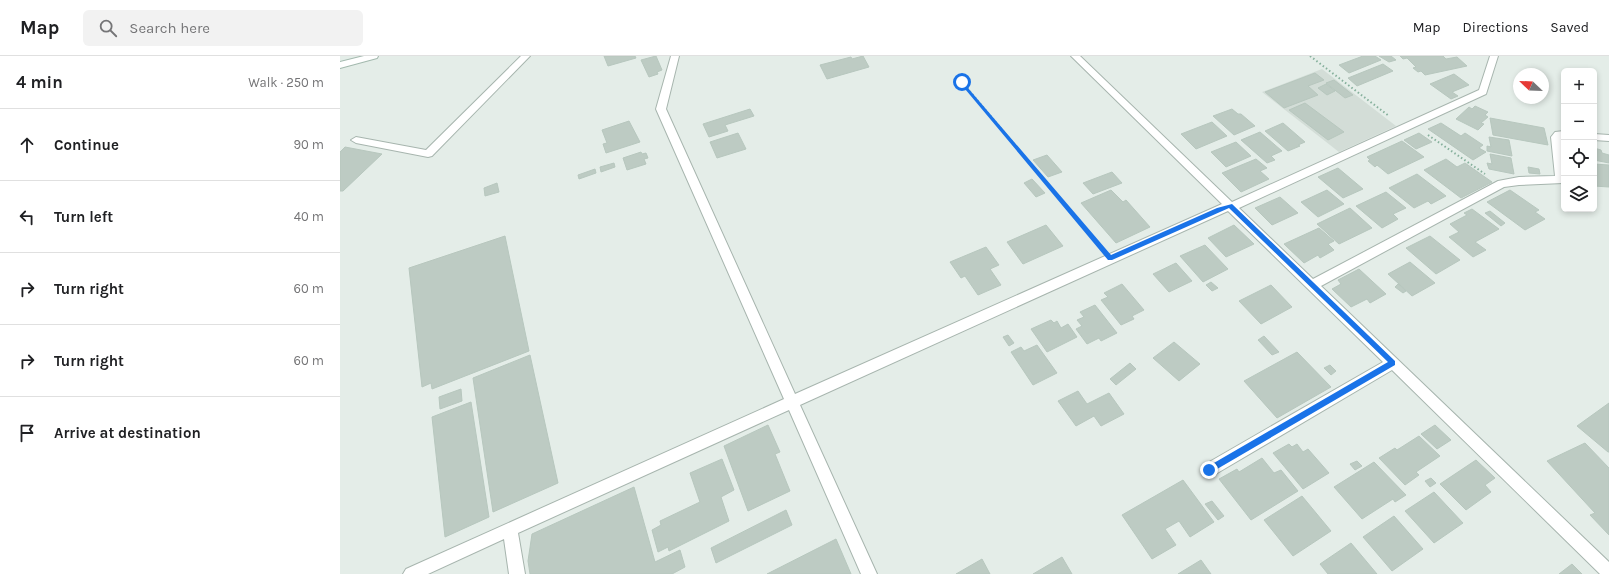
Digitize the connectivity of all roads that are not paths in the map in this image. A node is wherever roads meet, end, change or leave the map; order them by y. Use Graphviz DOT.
graph roads {
  1 [pos="374,56"];
  2 [pos="526,56"];
  3 [pos="675,56"];
  4 [pos="1076,56"];
  5 [pos="1494,56"];
  6 [pos="340,65"];
  7 [pos="1561,134"];
  8 [pos="1597,137"];
  9 [pos="1609,138"];
  10 [pos="356,140"];
  11 [pos="1230,206"];
  12 [pos="1312,284"];
  13 [pos="1393,363"];
  14 [pos="792,402"];
  15 [pos="1209,470"];
  16 [pos="510,529"];
  17 [pos="1609,572"];
  18 [pos="411,574"];
  19 [pos="517,574"];
  20 [pos="869,574"];
  1 -- 6 [label="street"];
  2 -- 10 [label="street"];
  3 -- 14 [label="street"];
  4 -- 11 [label="street"];
  5 -- 11 [label="street"];
  7 -- 12 [label="street"];
  8 -- 9 [label="street"];
  11 -- 12 [label="street"];
  11 -- 14 [label="street"];
  12 -- 13 [label="street"];
  13 -- 15 [label="street"];
  13 -- 17 [label="street"];
  14 -- 16 [label="street"];
  14 -- 20 [label="street"];
  16 -- 18 [label="street"];
  16 -- 19 [label="street"];
}
